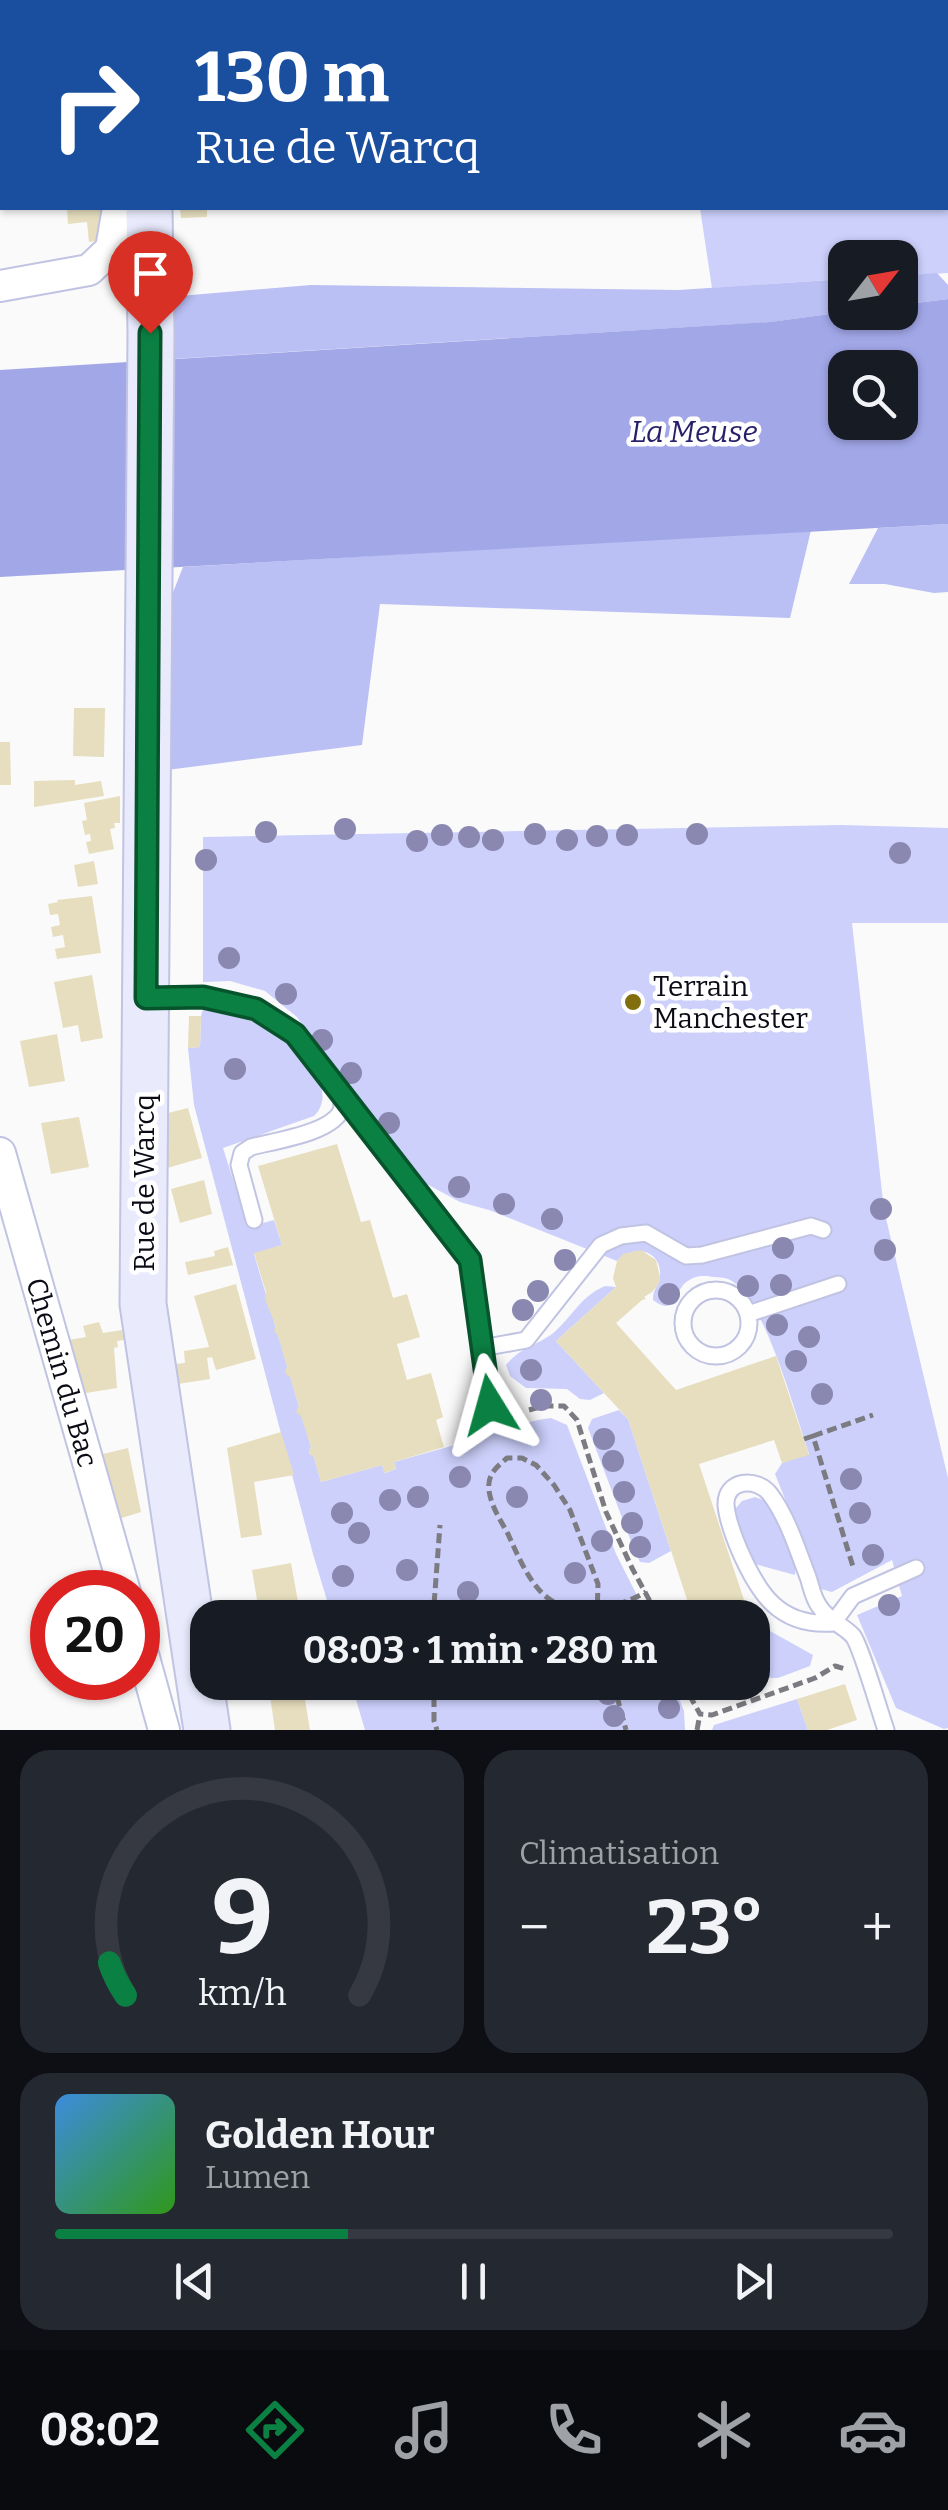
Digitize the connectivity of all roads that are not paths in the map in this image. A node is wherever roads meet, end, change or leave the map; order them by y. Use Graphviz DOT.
graph roads {
  1 [pos="307,0"];
  2 [pos="324,0"];
  3 [pos="118,210"];
  4 [pos="149,210"];
  5 [pos="0,286"];
  6 [pos="146,998"];
  7 [pos="342,1091"];
  8 [pos="0,1152"];
  9 [pos="254,1220"];
  10 [pos="823,1230"];
  11 [pos="838,1284"];
  12 [pos="748,1314"];
  13 [pos="482,1348"];
  14 [pos="512,1416"];
  15 [pos="916,1568"];
  16 [pos="119,1570"];
  17 [pos="833,1622"];
  18 [pos="156,1700"];
  19 [pos="164,1730"];
  20 [pos="207,1730"];
  21 [pos="886,1730"];
  1 -- 2 [label="main road"];
  3 -- 5 [label="street"];
  4 -- 6 [label="main road, Rue de Warcq"];
  6 -- 7 [label="lane"];
  6 -- 20 [label="main road, Rue de Warcq"];
  7 -- 9 [label="lane"];
  7 -- 13 [label="lane"];
  8 -- 16 [label="street, Chemin du Bac"];
  10 -- 13 [label="lane"];
  11 -- 12 [label="lane"];
  12 -- 12 [label="lane"];
  13 -- 14 [label="lane"];
  15 -- 17 [label="lane"];
  17 -- 17 [label="lane"];
  17 -- 21 [label="lane"];
  18 -- 19 [label="street"];
}
